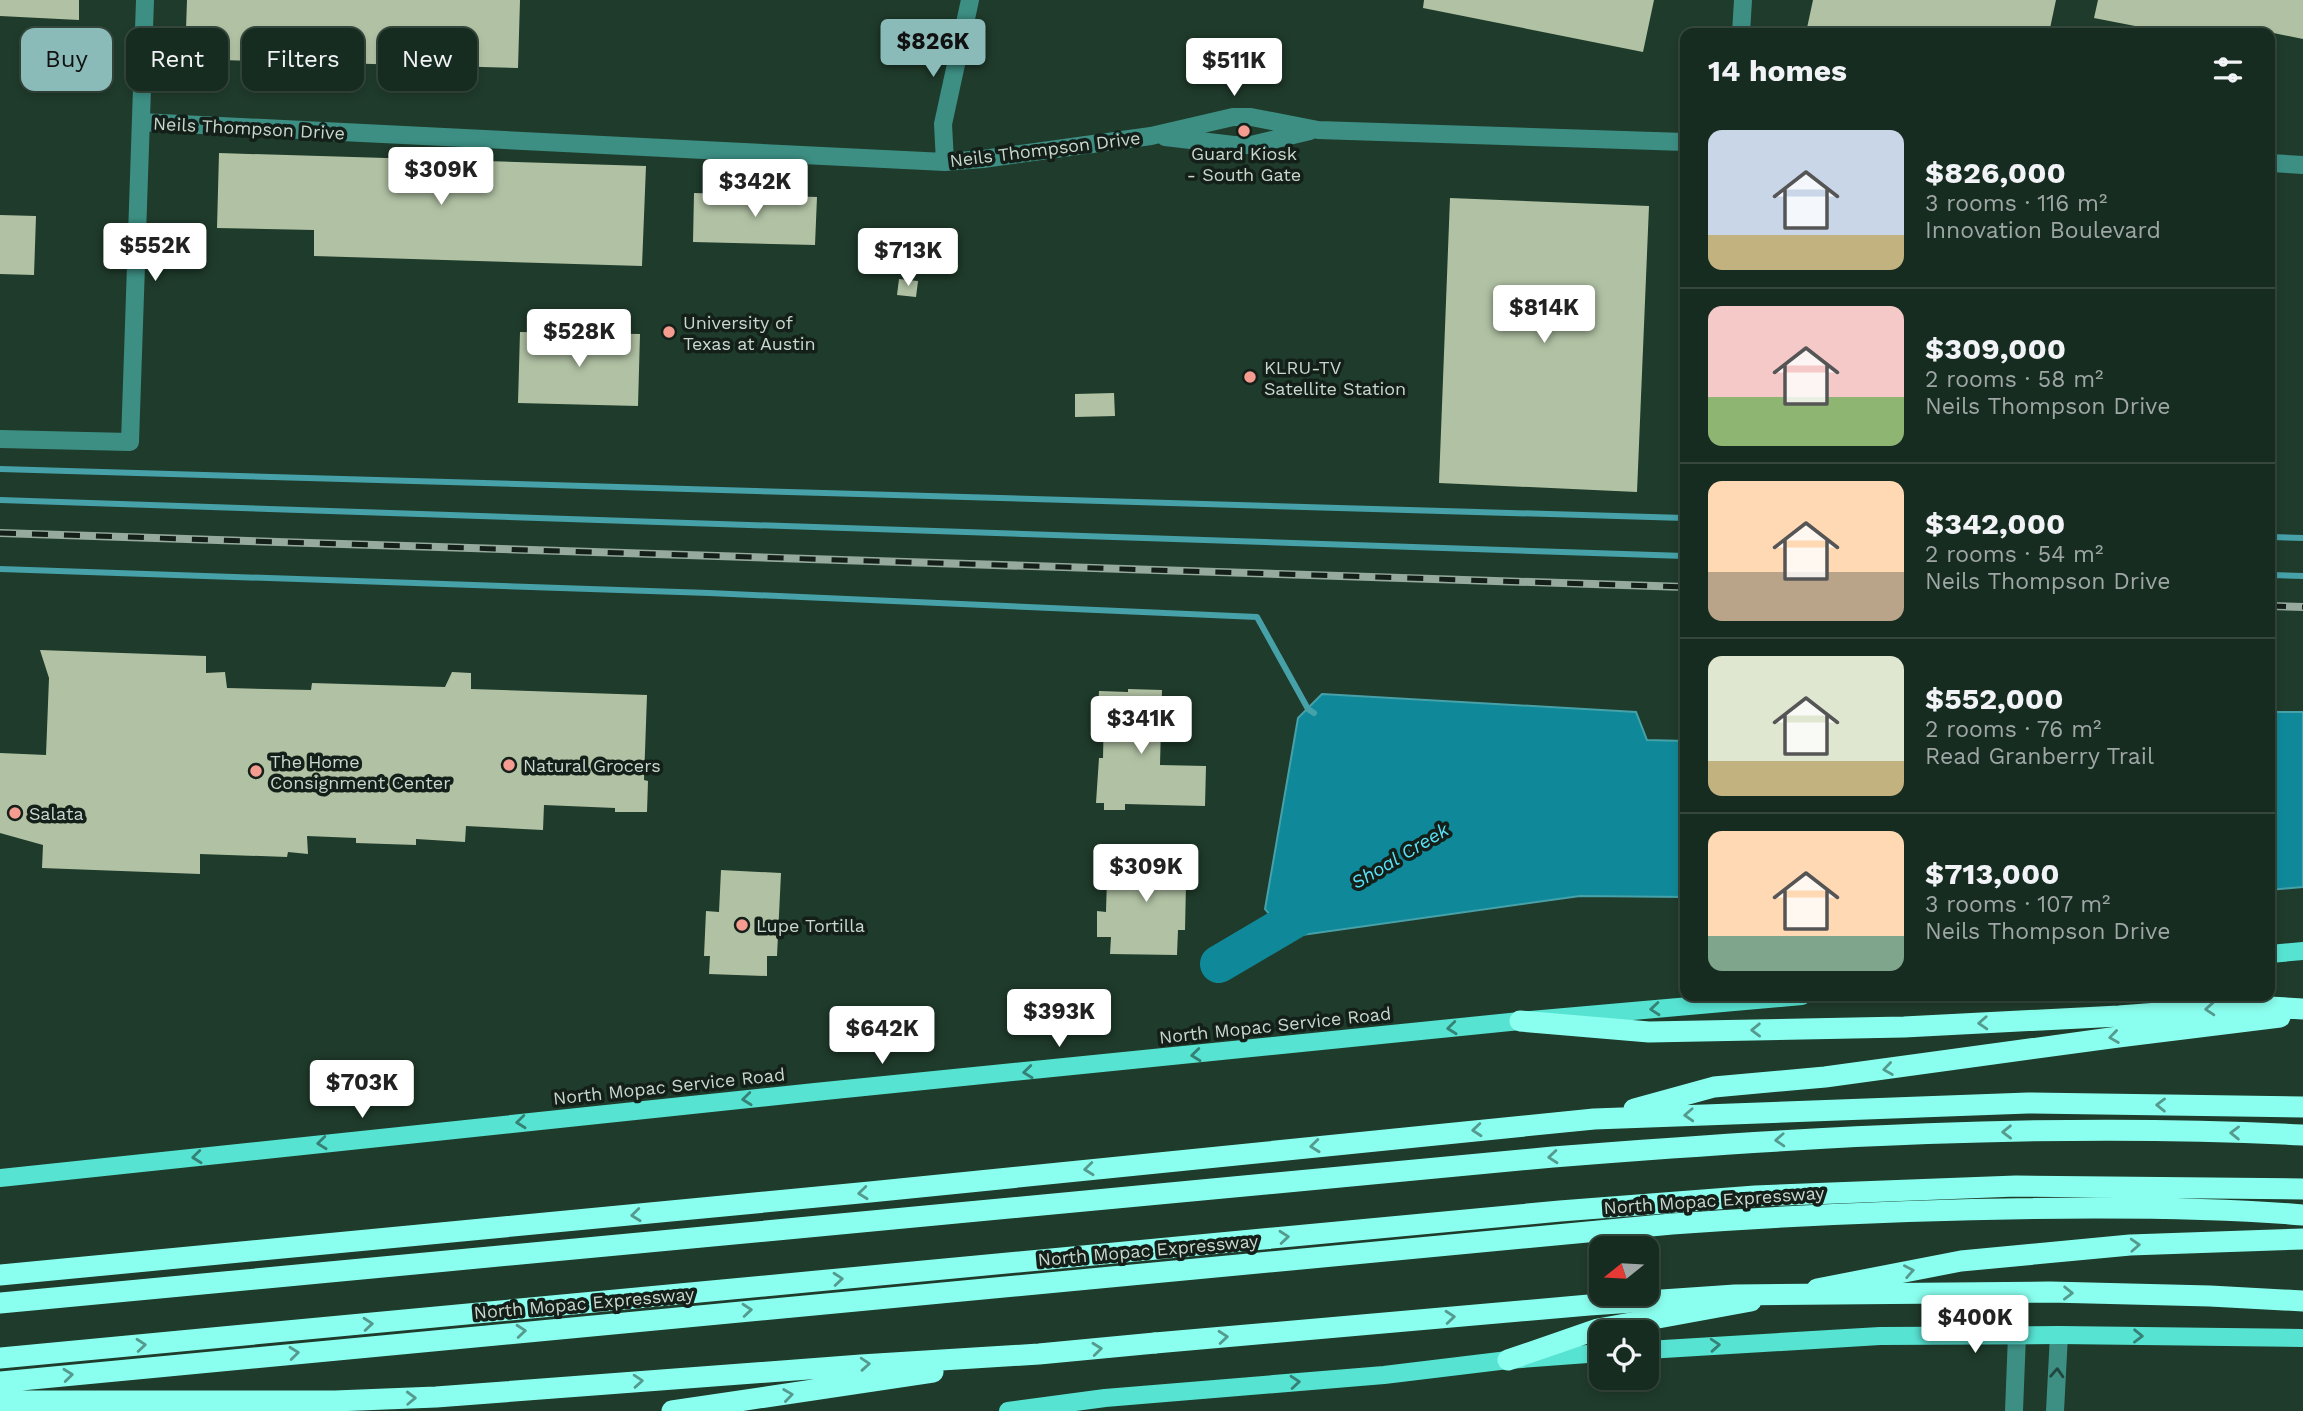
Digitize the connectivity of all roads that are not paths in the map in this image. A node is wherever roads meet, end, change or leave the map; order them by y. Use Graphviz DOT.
graph roads {
  1 [pos="145,0"];
  2 [pos="970,0"];
  3 [pos="1744,0"];
  4 [pos="1741,28"];
  5 [pos="141,122"];
  6 [pos="1318,130"];
  7 [pos="1151,136"];
  8 [pos="1680,142"];
  9 [pos="945,162"];
  10 [pos="2275,163"];
  11 [pos="2303,165"];
  12 [pos="0,439"];
  13 [pos="2303,951"];
  14 [pos="2275,954"];
  15 [pos="1746,1001"];
  16 [pos="2303,1012"];
  17 [pos="1520,1021"];
  18 [pos="2303,1107"];
  19 [pos="1594,1119"];
  20 [pos="2303,1135"];
  21 [pos="0,1178"];
  22 [pos="2303,1189"];
  23 [pos="2303,1215"];
  24 [pos="2303,1239"];
  25 [pos="0,1275"];
  26 [pos="2303,1301"];
  27 [pos="0,1303"];
  28 [pos="2017,1335"];
  29 [pos="2059,1335"];
  30 [pos="2303,1339"];
  31 [pos="1659,1349"];
  32 [pos="1039,1354"];
  33 [pos="1589,1354"];
  34 [pos="0,1358"];
  35 [pos="1508,1360"];
  36 [pos="0,1382"];
  37 [pos="0,1401"];
  38 [pos="1105,1404"];
  39 [pos="1057,1408"];
  40 [pos="672,1411"];
  41 [pos="1008,1411"];
  42 [pos="2014,1411"];
  43 [pos="2055,1411"];
  1 -- 5 [label="street"];
  2 -- 9 [label="street"];
  3 -- 4 [label="street"];
  5 -- 9 [label="street, Neils Thompson Drive"];
  5 -- 12 [label="street"];
  6 -- 7 [label="street, Neils Thompson Drive"];
  6 -- 7 [label="street, Neils Thompson Drive"];
  6 -- 8 [label="street, Neils Thompson Drive"];
  7 -- 9 [label="street, Neils Thompson Drive"];
  10 -- 11 [label="street"];
  13 -- 14 [label="main road"];
  15 -- 17 [label="main road, North Mopac Service Road, one-way"];
  16 -- 17 [label="highway, one-way"];
  16 -- 19 [label="highway, one-way"];
  17 -- 21 [label="main road, North Mopac Service Road, one-way"];
  18 -- 19 [label="highway, one-way"];
  19 -- 25 [label="highway, one-way"];
  20 -- 27 [label="highway, one-way"];
  34 -- 22 [label="highway, one-way"];
  36 -- 23 [label="highway, North Mopac Expressway, one-way"];
  35 -- 24 [label="highway, one-way"];
  32 -- 26 [label="highway, one-way, bridge"];
  28 -- 29 [label="main road"];
  31 -- 28 [label="main road, one-way"];
  28 -- 42 [label="street"];
  29 -- 30 [label="main road, one-way"];
  43 -- 29 [label="street, one-way"];
  37 -- 32 [label="highway, one-way"];
  40 -- 32 [label="highway, one-way"];
  33 -- 35 [label="main road"];
  38 -- 35 [label="main road, one-way"];
  38 -- 39 [label="main road"];
  39 -- 41 [label="main road"];
}
